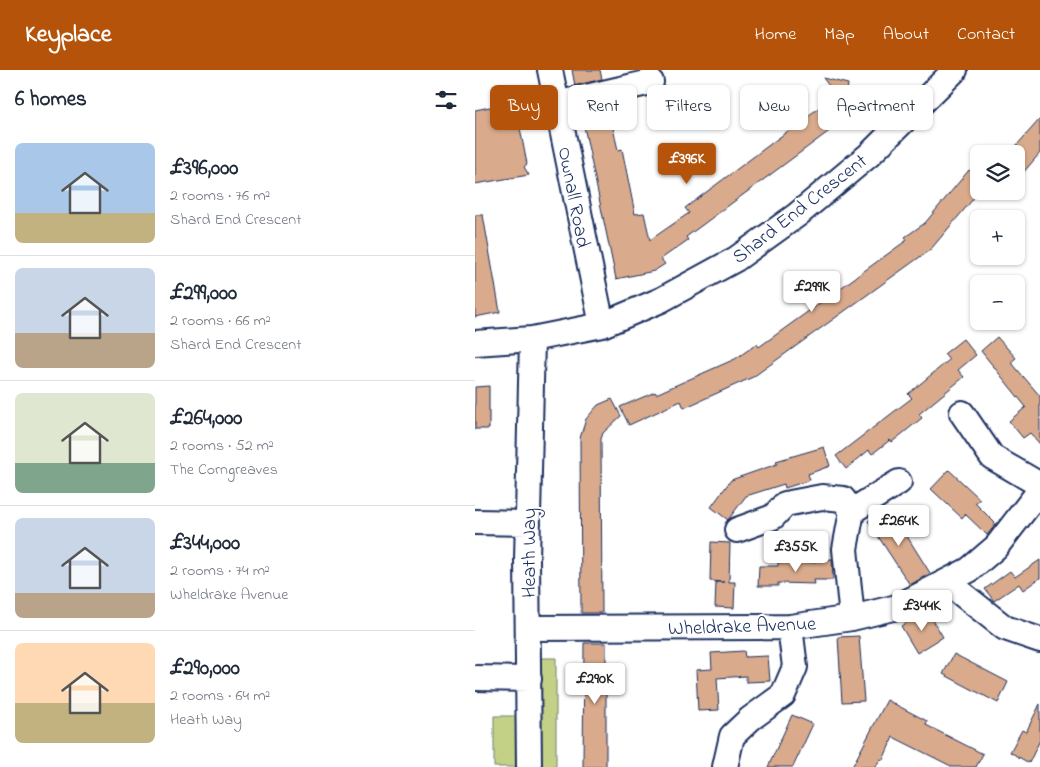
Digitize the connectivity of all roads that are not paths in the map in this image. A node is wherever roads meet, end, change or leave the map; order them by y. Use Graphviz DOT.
graph roads {
  1 [pos="549,70"];
  2 [pos="955,70"];
  3 [pos="651,82"];
  4 [pos="552,85"];
  5 [pos="558,104"];
  6 [pos="558,114"];
  7 [pos="602,325"];
  8 [pos="532,339"];
  9 [pos="475,343"];
  10 [pos="962,413"];
  11 [pos="899,482"];
  12 [pos="1040,485"];
  13 [pos="1040,490"];
  14 [pos="853,511"];
  15 [pos="475,522"];
  16 [pos="528,523"];
  17 [pos="737,530"];
  18 [pos="948,583"];
  19 [pos="852,618"];
  20 [pos="790,627"];
  21 [pos="528,628"];
  22 [pos="1040,640"];
  23 [pos="475,678"];
  24 [pos="529,679"];
  25 [pos="529,767"];
  26 [pos="725,767"];
  1 -- 4 [label="street, Ownall Road"];
  2 -- 7 [label="street, Shard End Crescent"];
  3 -- 5 [label="street"];
  6 -- 7 [label="street, Ownall Road"];
  7 -- 8 [label="street, Shard End Crescent"];
  8 -- 9 [label="street, Shard End Crescent"];
  8 -- 16 [label="street, Heath Way"];
  10 -- 12 [label="street"];
  11 -- 14 [label="street"];
  13 -- 18 [label="street, Wheldrake Avenue"];
  14 -- 17 [label="street"];
  14 -- 19 [label="street"];
  15 -- 16 [label="street"];
  16 -- 21 [label="street, Heath Way"];
  18 -- 19 [label="street, Wheldrake Avenue"];
  18 -- 22 [label="street"];
  19 -- 20 [label="street, Wheldrake Avenue"];
  20 -- 21 [label="street, Wheldrake Avenue"];
  20 -- 26 [label="street"];
  21 -- 24 [label="street, Heath Way"];
  23 -- 24 [label="street"];
  24 -- 25 [label="street, Heath Way"];
}
